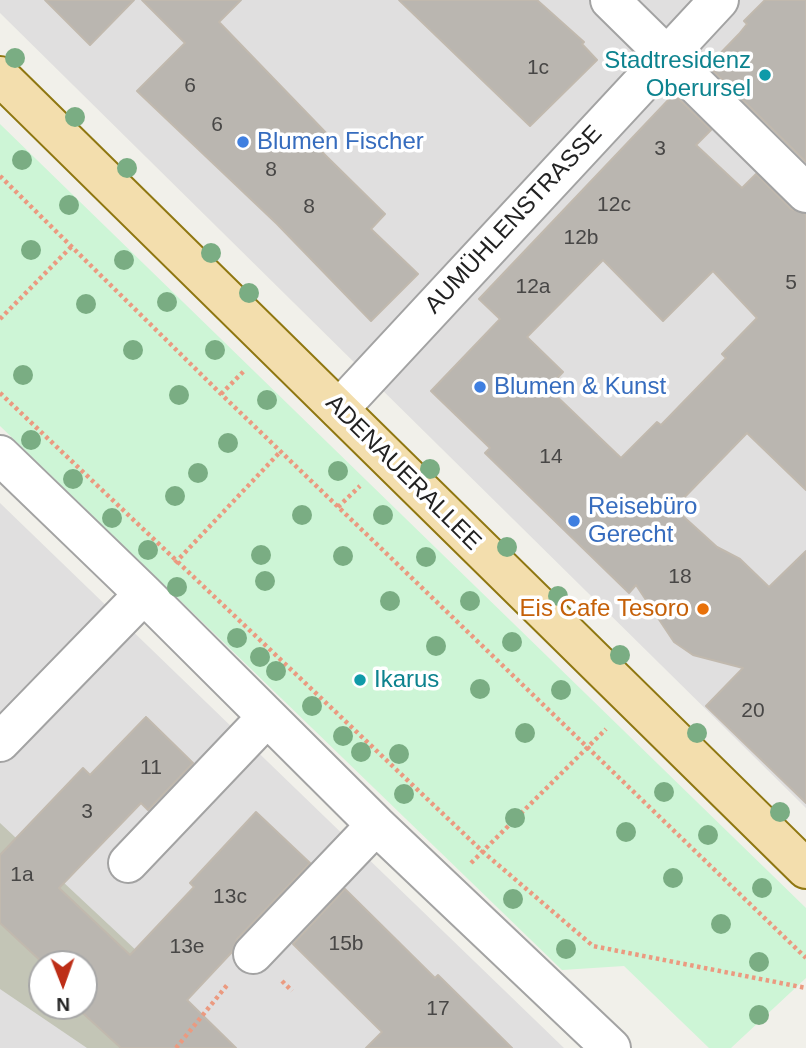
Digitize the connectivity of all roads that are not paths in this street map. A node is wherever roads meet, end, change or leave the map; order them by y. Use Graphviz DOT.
graph roads {
  1 [pos="610,0"];
  2 [pos="719,0"];
  3 [pos="666,55"];
  4 [pos="0,76"];
  5 [pos="806,192"];
  6 [pos="339,409"];
  7 [pos="0,455"];
  8 [pos="144,594"];
  9 [pos="267,717"];
  10 [pos="0,743"];
  11 [pos="376,825"];
  12 [pos="128,863"];
  13 [pos="806,869"];
  14 [pos="253,954"];
  15 [pos="611,1048"];
  1 -- 3 [label="street"];
  2 -- 3 [label="street, AUMÜHLENSTRASSE"];
  3 -- 5 [label="street"];
  3 -- 6 [label="street, AUMÜHLENSTRASSE"];
  4 -- 6 [label="main road, ADENAUERALLEE"];
  6 -- 13 [label="main road, ADENAUERALLEE"];
  7 -- 8 [label="street"];
  8 -- 9 [label="street"];
  8 -- 10 [label="street"];
  9 -- 11 [label="street"];
  9 -- 12 [label="street"];
  11 -- 14 [label="street"];
  11 -- 15 [label="street"];
}
